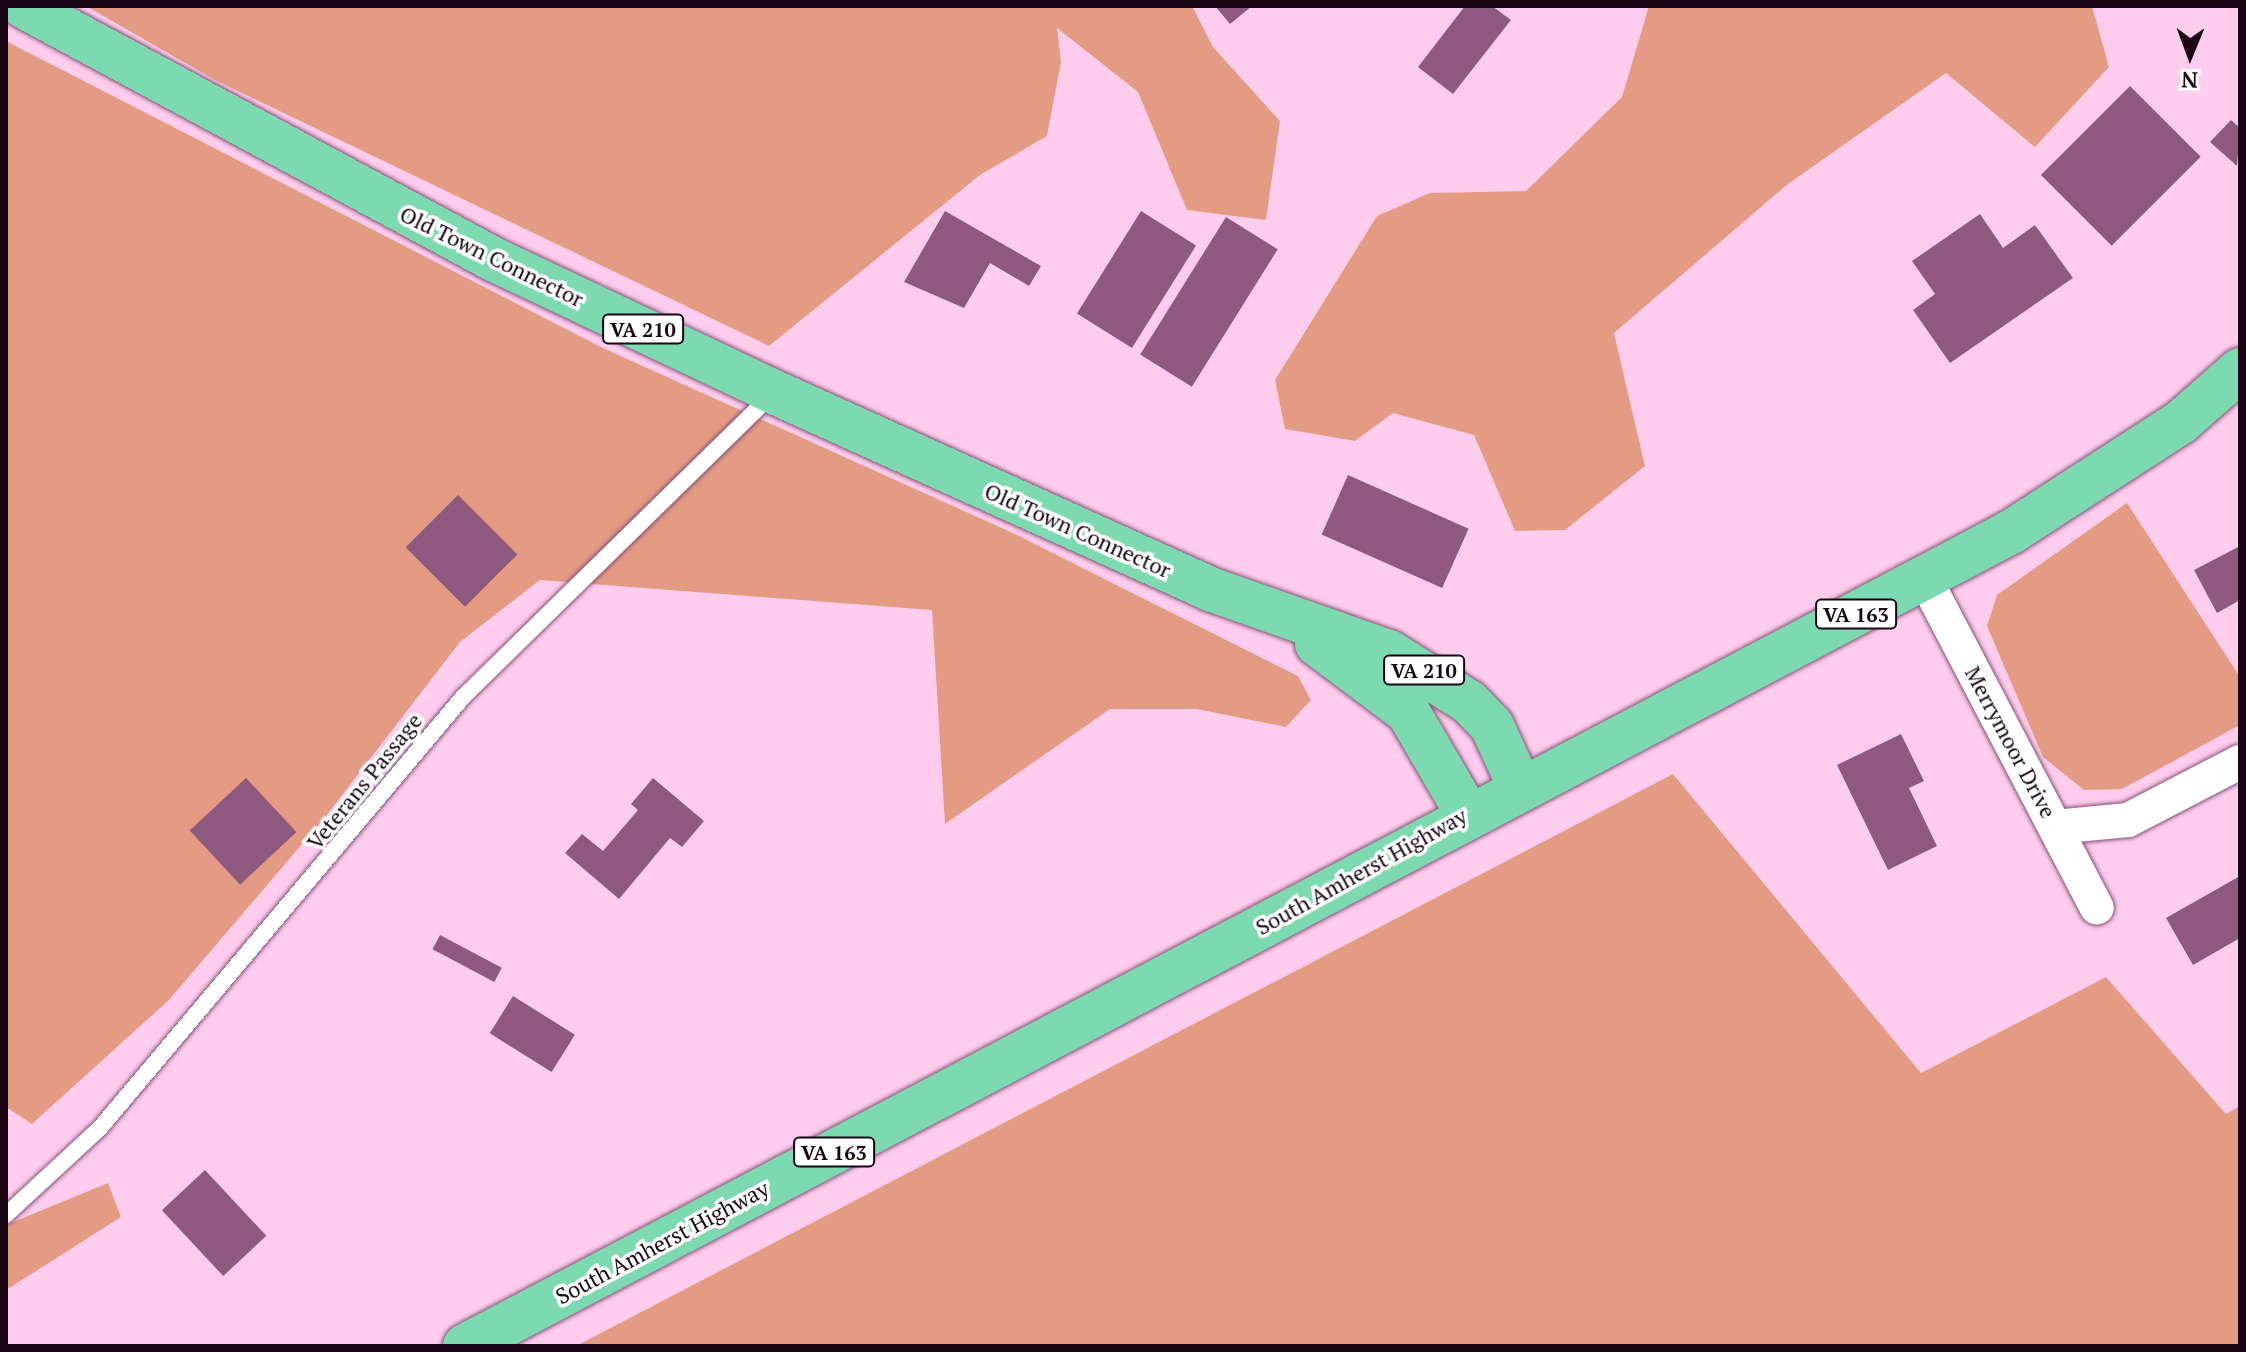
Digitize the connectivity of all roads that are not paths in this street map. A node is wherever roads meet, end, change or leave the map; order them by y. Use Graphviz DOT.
graph roads {
  1 [pos="23,6"];
  2 [pos="2240,370"];
  3 [pos="774,392"];
  4 [pos="1924,577"];
  5 [pos="1279,617"];
  6 [pos="2240,762"];
  7 [pos="1519,785"];
  8 [pos="1467,813"];
  9 [pos="2055,827"];
  10 [pos="2097,908"];
  11 [pos="6,1215"];
  12 [pos="465,1346"];
  1 -- 3 [label="main road, Old Town Connector / VA 210"];
  2 -- 4 [label="main road, South Amherst Highway / VA 163"];
  3 -- 5 [label="main road, Old Town Connector / VA 210"];
  3 -- 11 [label="lane, Veterans Passage"];
  4 -- 7 [label="main road, South Amherst Highway / VA 163"];
  4 -- 9 [label="street, Merrymoor Drive"];
  5 -- 7 [label="main road, Old Town Connector / VA 210"];
  5 -- 8 [label="main road, Old Town Connector / VA 210"];
  6 -- 9 [label="street"];
  7 -- 8 [label="main road, South Amherst Highway / VA 163"];
  8 -- 12 [label="main road, South Amherst Highway / VA 163"];
  9 -- 10 [label="street, Merrymoor Drive"];
}
